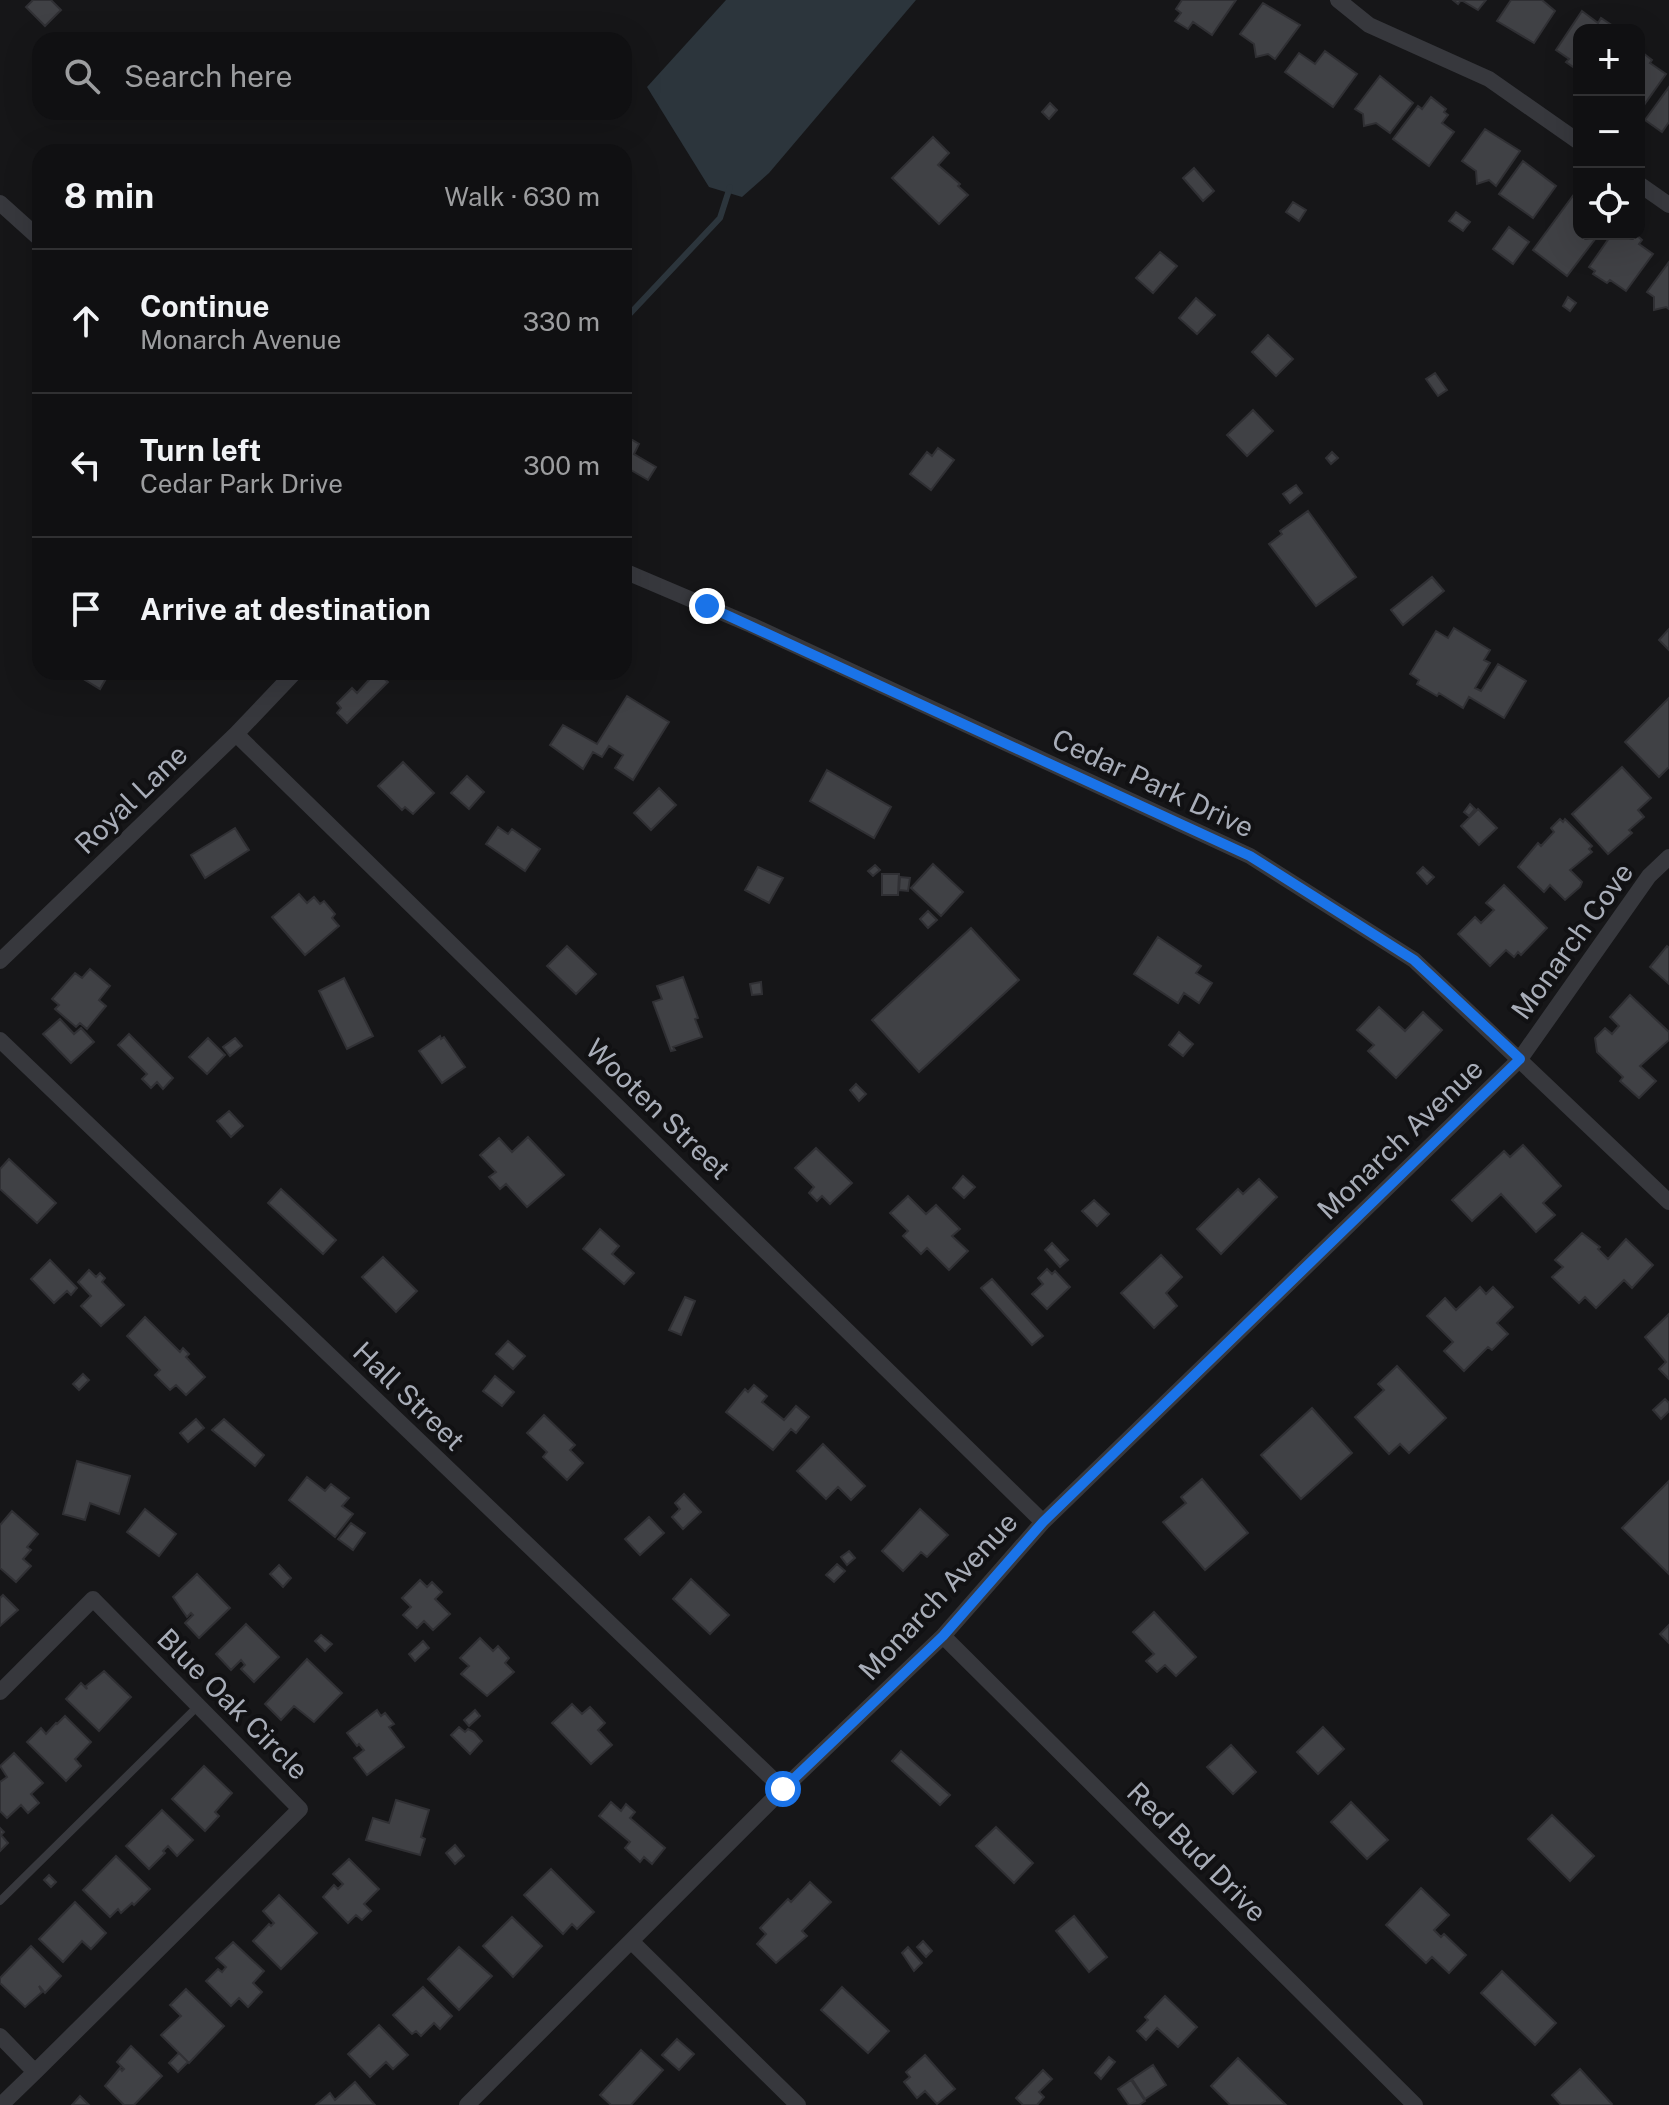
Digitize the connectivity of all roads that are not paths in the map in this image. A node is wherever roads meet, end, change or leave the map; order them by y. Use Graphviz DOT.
graph roads {
  1 [pos="1338,0"];
  2 [pos="1573,138"];
  3 [pos="1645,188"];
  4 [pos="0,203"];
  5 [pos="1669,205"];
  6 [pos="32,232"];
  7 [pos="632,574"];
  8 [pos="287,680"];
  9 [pos="236,734"];
  10 [pos="1669,857"];
  11 [pos="0,961"];
  12 [pos="0,1040"];
  13 [pos="1520,1059"];
  14 [pos="1669,1202"];
  15 [pos="1043,1522"];
  16 [pos="943,1636"];
  17 [pos="0,1692"];
  18 [pos="198,1706"];
  19 [pos="783,1789"];
  20 [pos="0,1901"];
  21 [pos="632,1942"];
  22 [pos="0,2036"];
  23 [pos="35,2072"];
  24 [pos="1,2105"];
  25 [pos="467,2105"];
  26 [pos="798,2105"];
  27 [pos="1415,2105"];
  1 -- 2 [label="street"];
  3 -- 5 [label="street"];
  4 -- 6 [label="street"];
  7 -- 13 [label="street, Cedar Park Drive"];
  8 -- 9 [label="street, Royal Lane"];
  9 -- 11 [label="street, Royal Lane"];
  9 -- 15 [label="street, Wooten Street"];
  10 -- 13 [label="street, Monarch Cove"];
  12 -- 19 [label="street, Hall Street"];
  13 -- 14 [label="street, Cedar Park Drive"];
  13 -- 15 [label="street, Monarch Avenue"];
  15 -- 16 [label="street, Monarch Avenue"];
  16 -- 19 [label="street, Monarch Avenue"];
  16 -- 27 [label="street, Red Bud Drive"];
  17 -- 18 [label="street, Blue Oak Circle"];
  18 -- 20 [label="lane"];
  18 -- 23 [label="street, Blue Oak Circle"];
  19 -- 21 [label="street, Monarch Avenue"];
  21 -- 25 [label="street, Monarch Avenue"];
  21 -- 26 [label="street"];
  22 -- 23 [label="street"];
  23 -- 24 [label="street, Blue Oak Circle"];
}
